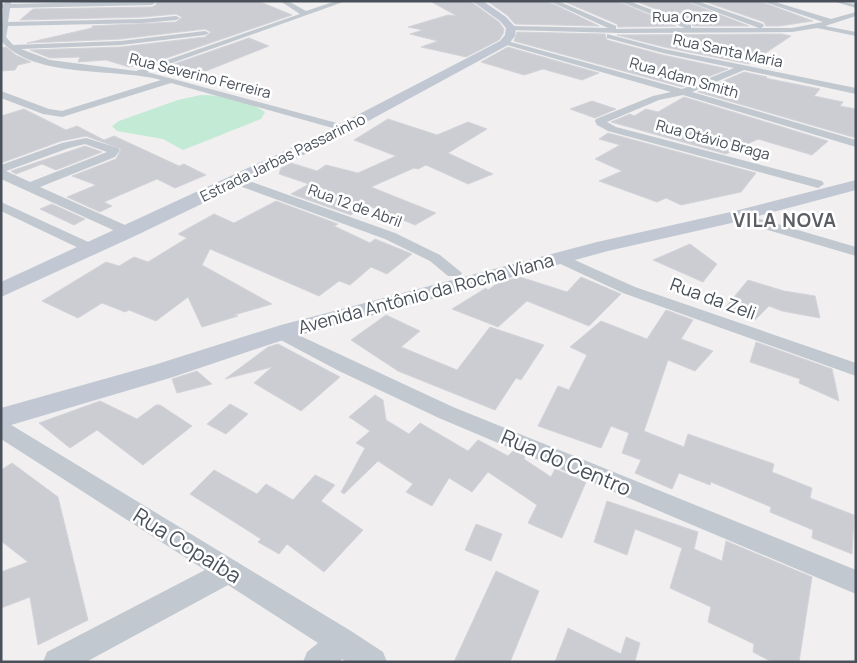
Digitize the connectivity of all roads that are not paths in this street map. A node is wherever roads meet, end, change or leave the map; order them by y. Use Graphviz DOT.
graph roads {
  1 [pos="284,1"];
  2 [pos="344,1"];
  3 [pos="476,1"];
  4 [pos="552,1"];
  5 [pos="622,1"];
  6 [pos="690,1"];
  7 [pos="764,1"];
  8 [pos="838,1"];
  9 [pos="6,4"];
  10 [pos="156,6"];
  11 [pos="856,6"];
  12 [pos="306,14"];
  13 [pos="856,14"];
  14 [pos="176,18"];
  15 [pos="184,22"];
  16 [pos="832,22"];
  17 [pos="192,26"];
  18 [pos="817,26"];
  19 [pos="2,28"];
  20 [pos="511,28"];
  21 [pos="773,30"];
  22 [pos="597,31"];
  23 [pos="620,31"];
  24 [pos="698,31"];
  25 [pos="205,33"];
  26 [pos="856,34"];
  27 [pos="228,41"];
  28 [pos="504,43"];
  29 [pos="9,47"];
  30 [pos="742,68"];
  31 [pos="139,72"];
  32 [pos="171,80"];
  33 [pos="856,91"];
  34 [pos="684,92"];
  35 [pos="1,94"];
  36 [pos="344,128"];
  37 [pos="856,144"];
  38 [pos="1,168"];
  39 [pos="1,174"];
  40 [pos="856,174"];
  41 [pos="238,181"];
  42 [pos="818,184"];
  43 [pos="856,185"];
  44 [pos="29,187"];
  45 [pos="1,206"];
  46 [pos="736,216"];
  47 [pos="129,232"];
  48 [pos="92,249"];
  49 [pos="856,252"];
  50 [pos="559,258"];
  51 [pos="454,273"];
  52 [pos="1,290"];
  53 [pos="282,333"];
  54 [pos="856,370"];
  55 [pos="1,400"];
  56 [pos="1,418"];
  57 [pos="1,429"];
  58 [pos="227,572"];
  59 [pos="856,582"];
  60 [pos="341,640"];
  61 [pos="57,662"];
  62 [pos="317,662"];
  63 [pos="373,662"];
  1 -- 12 [label="street"];
  2 -- 12 [label="street"];
  3 -- 20 [label="main road"];
  4 -- 23 [label="street"];
  5 -- 24 [label="street"];
  6 -- 21 [label="street"];
  7 -- 16 [label="street"];
  8 -- 11 [label="street"];
  9 -- 10 [label="street"];
  9 -- 19 [label="street"];
  10 -- 14 [label="street"];
  12 -- 27 [label="street"];
  13 -- 16 [label="street, Rua Onze"];
  14 -- 15 [label="street"];
  14 -- 19 [label="street"];
  16 -- 18 [label="street, Rua Onze"];
  17 -- 25 [label="street"];
  18 -- 21 [label="street, Rua Onze"];
  18 -- 26 [label="street"];
  19 -- 29 [label="street"];
  20 -- 22 [label="street, Rua Onze"];
  20 -- 28 [label="main road"];
  21 -- 24 [label="street, Rua Onze"];
  22 -- 23 [label="street, Rua Onze"];
  22 -- 30 [label="street, Rua Santa Maria"];
  23 -- 24 [label="street, Rua Onze"];
  25 -- 27 [label="street"];
  25 -- 29 [label="street"];
  27 -- 31 [label="street"];
  28 -- 34 [label="street, Rua Adam Smith"];
  28 -- 36 [label="main road, Estrada Jarbas Passarinho"];
  29 -- 31 [label="street, Rua Severino Ferreira"];
  30 -- 33 [label="street, Rua Santa Maria"];
  30 -- 34 [label="street"];
  31 -- 32 [label="street, Rua Severino Ferreira"];
  32 -- 35 [label="street"];
  32 -- 36 [label="street, Rua Severino Ferreira"];
  34 -- 37 [label="street, Rua Adam Smith"];
  34 -- 42 [label="street, Rua Otávio Braga"];
  36 -- 41 [label="main road, Estrada Jarbas Passarinho"];
  38 -- 44 [label="street"];
  39 -- 44 [label="street"];
  40 -- 42 [label="main road, Avenida Antônio da Rocha Viana"];
  41 -- 47 [label="main road, Estrada Jarbas Passarinho"];
  41 -- 51 [label="street, Rua 12 de Abril"];
  42 -- 51 [label="main road, Avenida Antônio da Rocha Viana"];
  43 -- 46 [label="main road, Avenida Antônio da Rocha Viana"];
  44 -- 47 [label="street"];
  45 -- 48 [label="street"];
  46 -- 49 [label="street"];
  46 -- 50 [label="main road, Avenida Antônio da Rocha Viana"];
  47 -- 48 [label="main road, Estrada Jarbas Passarinho"];
  48 -- 52 [label="main road, Estrada Jarbas Passarinho"];
  50 -- 53 [label="main road, Avenida Antônio da Rocha Viana"];
  50 -- 54 [label="street, Rua da Zeli"];
  51 -- 55 [label="main road, Avenida Antônio da Rocha Viana"];
  53 -- 56 [label="main road, Avenida Antônio da Rocha Viana"];
  53 -- 59 [label="street, Rua do Centro"];
  57 -- 58 [label="street, Rua Copaíba"];
  58 -- 60 [label="street, Rua Copaíba"];
  58 -- 61 [label="street"];
  60 -- 62 [label="street"];
  60 -- 63 [label="street, Rua Copaíba"];
}
